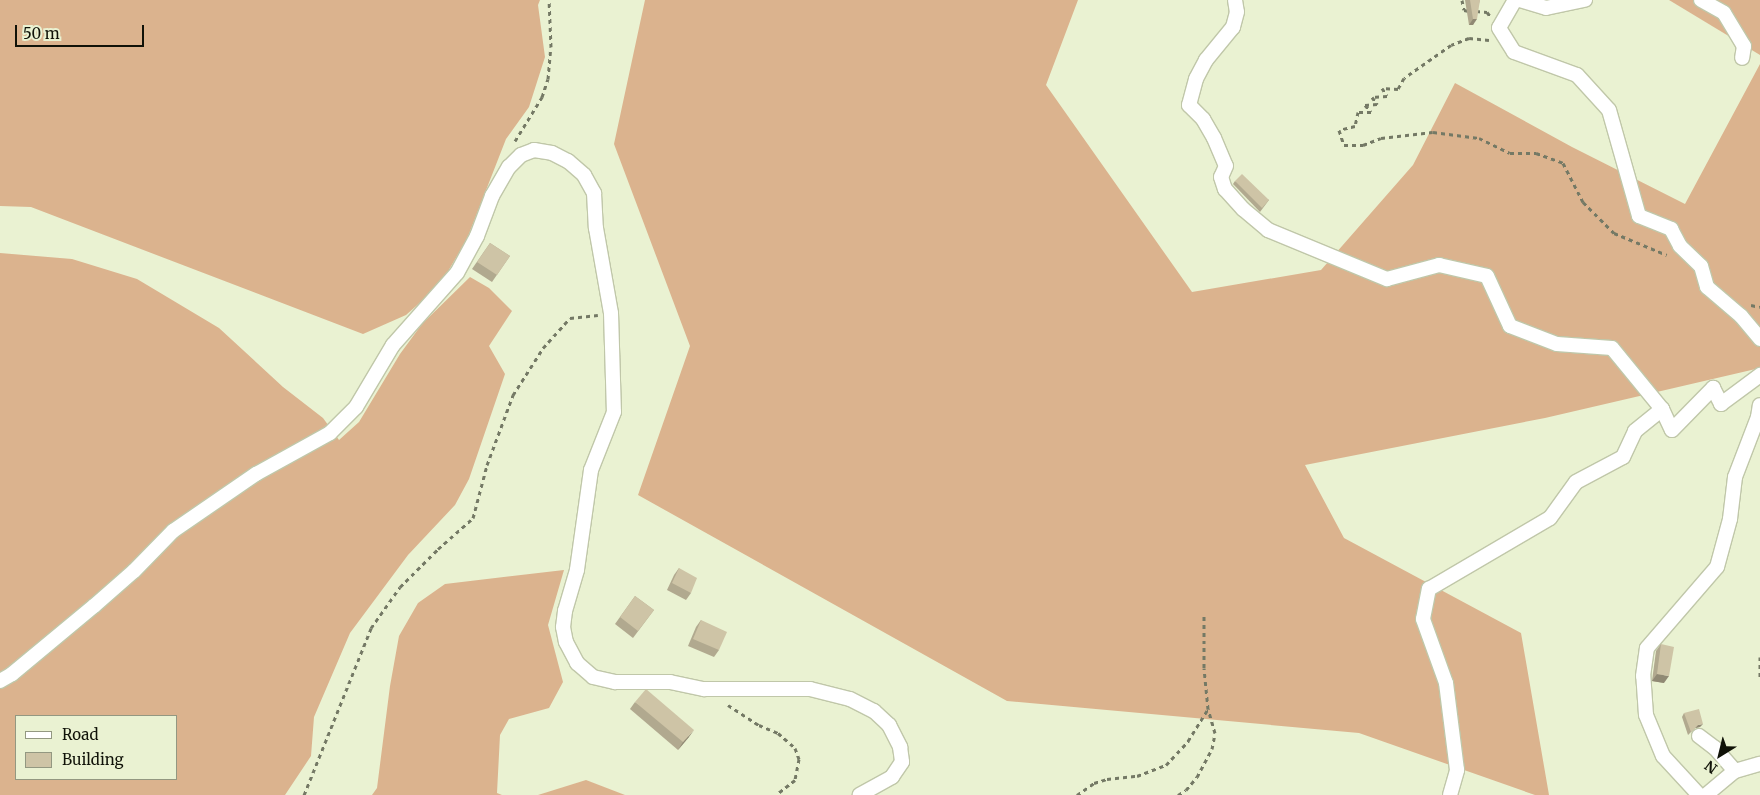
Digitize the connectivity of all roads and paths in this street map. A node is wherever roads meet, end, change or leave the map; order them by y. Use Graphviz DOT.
graph roads {
  1 [pos="549,0"];
  2 [pos="1235,0"];
  3 [pos="1462,0"];
  4 [pos="1503,0"];
  5 [pos="1516,0"];
  6 [pos="1520,0"];
  7 [pos="1585,0"];
  8 [pos="1701,0"];
  9 [pos="1508,16"];
  10 [pos="1499,28"];
  11 [pos="1742,58"];
  12 [pos="515,161"];
  13 [pos="1668,255"];
  14 [pos="1725,300"];
  15 [pos="1760,307"];
  16 [pos="611,313"];
  17 [pos="1760,339"];
  18 [pos="1760,375"];
  19 [pos="1760,405"];
  20 [pos="1662,409"];
  21 [pos="1204,613"];
  22 [pos="1760,657"];
  23 [pos="1760,677"];
  24 [pos="0,681"];
  25 [pos="704,689"];
  26 [pos="1208,708"];
  27 [pos="1698,736"];
  28 [pos="1760,764"];
  29 [pos="1735,771"];
  30 [pos="304,795"];
  31 [pos="776,795"];
  32 [pos="860,795"];
  33 [pos="1077,795"];
  34 [pos="1178,795"];
  35 [pos="1450,795"];
  36 [pos="1699,795"];
  37 [pos="1706,795"];
  1 -- 12 [label="path"];
  2 -- 20 [label="street"];
  3 -- 10 [label="path"];
  4 -- 9 [label="street"];
  5 -- 9 [label="street"];
  6 -- 7 [label="street"];
  8 -- 11 [label="street"];
  9 -- 10 [label="street"];
  10 -- 13 [label="path"];
  10 -- 14 [label="street"];
  12 -- 16 [label="street"];
  12 -- 24 [label="street"];
  14 -- 15 [label="path"];
  14 -- 17 [label="street"];
  16 -- 25 [label="street"];
  16 -- 30 [label="path"];
  18 -- 20 [label="street"];
  19 -- 36 [label="street"];
  20 -- 35 [label="street"];
  21 -- 26 [label="path"];
  22 -- 23 [label="path"];
  25 -- 31 [label="path"];
  25 -- 32 [label="street"];
  26 -- 33 [label="path"];
  26 -- 34 [label="path"];
  27 -- 29 [label="street"];
  28 -- 29 [label="street"];
  29 -- 37 [label="street"];
}
